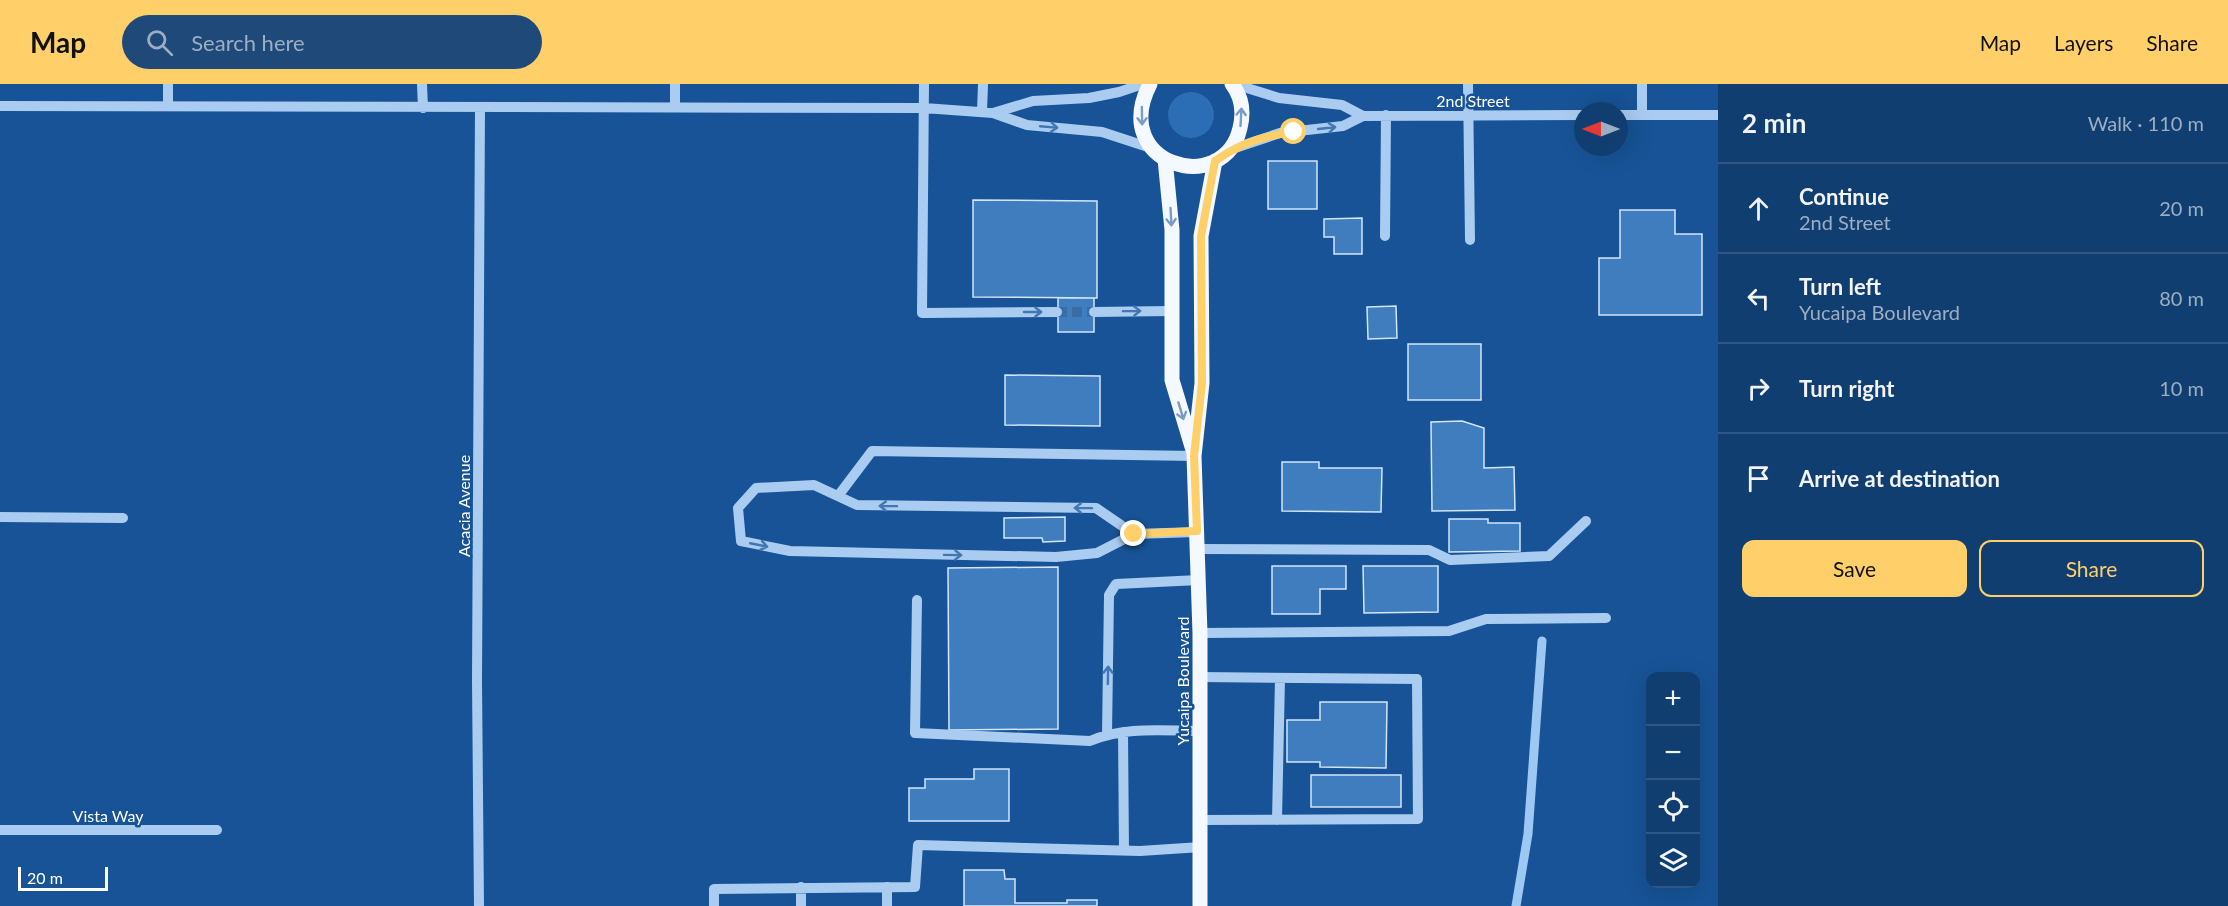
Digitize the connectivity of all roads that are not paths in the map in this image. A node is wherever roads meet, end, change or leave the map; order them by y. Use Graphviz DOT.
graph roads {
  1 [pos="168,84"];
  2 [pos="423,84"];
  3 [pos="675,84"];
  4 [pos="924,84"];
  5 [pos="983,84"];
  6 [pos="1143,84"];
  7 [pos="1150,84"];
  8 [pos="1233,84"];
  9 [pos="1468,84"];
  10 [pos="1642,84"];
  11 [pos="168,105"];
  12 [pos="0,106"];
  13 [pos="675,106"];
  14 [pos="480,107"];
  15 [pos="423,108"];
  16 [pos="924,108"];
  17 [pos="987,112"];
  18 [pos="1386,115"];
  19 [pos="1468,115"];
  20 [pos="1574,115"];
  21 [pos="1628,115"];
  22 [pos="1363,116"];
  23 [pos="1642,116"];
  24 [pos="1718,116"];
  25 [pos="1151,148"];
  26 [pos="1229,150"];
  27 [pos="1165,159"];
  28 [pos="1215,161"];
  29 [pos="1385,236"];
  30 [pos="1470,240"];
  31 [pos="1171,311"];
  32 [pos="1057,312"];
  33 [pos="1094,312"];
  34 [pos="1194,456"];
  35 [pos="838,496"];
  36 [pos="0,517"];
  37 [pos="123,518"];
  38 [pos="1586,521"];
  39 [pos="1197,531"];
  40 [pos="1134,534"];
  41 [pos="1198,549"];
  42 [pos="1199,580"];
  43 [pos="917,600"];
  44 [pos="1606,618"];
  45 [pos="1200,633"];
  46 [pos="1200,677"];
  47 [pos="1280,678"];
  48 [pos="1201,731"];
  49 [pos="1123,732"];
  50 [pos="1107,734"];
  51 [pos="1201,820"];
  52 [pos="1277,820"];
  53 [pos="0,830"];
  54 [pos="217,830"];
  55 [pos="1201,847"];
  56 [pos="1124,851"];
  57 [pos="801,887"];
  58 [pos="887,887"];
  59 [pos="479,906"];
  60 [pos="714,906"];
  61 [pos="801,906"];
  62 [pos="887,906"];
  63 [pos="1200,906"];
  1 -- 11 [label="street"];
  2 -- 15 [label="street"];
  3 -- 13 [label="street"];
  4 -- 16 [label="street"];
  5 -- 17 [label="street"];
  6 -- 17 [label="street"];
  7 -- 25 [label="main road, one-way"];
  8 -- 22 [label="street, 2nd Street"];
  26 -- 8 [label="main road, one-way"];
  9 -- 19 [label="street"];
  10 -- 23 [label="street"];
  11 -- 12 [label="street"];
  11 -- 15 [label="street"];
  13 -- 14 [label="street"];
  13 -- 16 [label="street"];
  14 -- 15 [label="street"];
  14 -- 59 [label="street, Acacia Avenue"];
  16 -- 17 [label="street"];
  16 -- 32 [label="street, one-way"];
  17 -- 25 [label="street, one-way"];
  18 -- 19 [label="street, 2nd Street"];
  18 -- 22 [label="street, 2nd Street"];
  18 -- 29 [label="street"];
  19 -- 20 [label="street, 2nd Street"];
  19 -- 30 [label="street"];
  21 -- 23 [label="street"];
  26 -- 22 [label="street, 2nd Street, one-way"];
  23 -- 24 [label="street"];
  25 -- 27 [label="main road"];
  26 -- 28 [label="main road"];
  27 -- 28 [label="main road"];
  27 -- 31 [label="main road, Yucaipa Boulevard, one-way"];
  28 -- 34 [label="main road, Yucaipa Boulevard"];
  33 -- 31 [label="street, one-way"];
  31 -- 34 [label="main road, Yucaipa Boulevard, one-way"];
  34 -- 35 [label="street"];
  34 -- 39 [label="main road, Yucaipa Boulevard"];
  40 -- 35 [label="street, one-way"];
  35 -- 40 [label="street, one-way"];
  36 -- 37 [label="street"];
  38 -- 41 [label="street"];
  39 -- 40 [label="street"];
  39 -- 41 [label="main road, Yucaipa Boulevard"];
  41 -- 42 [label="main road, Yucaipa Boulevard"];
  42 -- 45 [label="main road, Yucaipa Boulevard"];
  50 -- 42 [label="street, one-way"];
  43 -- 50 [label="street"];
  44 -- 45 [label="street"];
  45 -- 46 [label="main road, Yucaipa Boulevard"];
  46 -- 47 [label="street"];
  46 -- 48 [label="main road, Yucaipa Boulevard"];
  47 -- 52 [label="street"];
  47 -- 52 [label="street"];
  48 -- 49 [label="street"];
  48 -- 51 [label="main road, Yucaipa Boulevard"];
  49 -- 50 [label="street"];
  49 -- 56 [label="street"];
  51 -- 52 [label="street"];
  51 -- 55 [label="main road, Yucaipa Boulevard"];
  53 -- 54 [label="street, Vista Way"];
  55 -- 56 [label="street"];
  55 -- 63 [label="main road, Yucaipa Boulevard"];
  56 -- 58 [label="street"];
  57 -- 58 [label="street"];
  57 -- 60 [label="street"];
  57 -- 61 [label="street"];
  58 -- 62 [label="street"];
}
